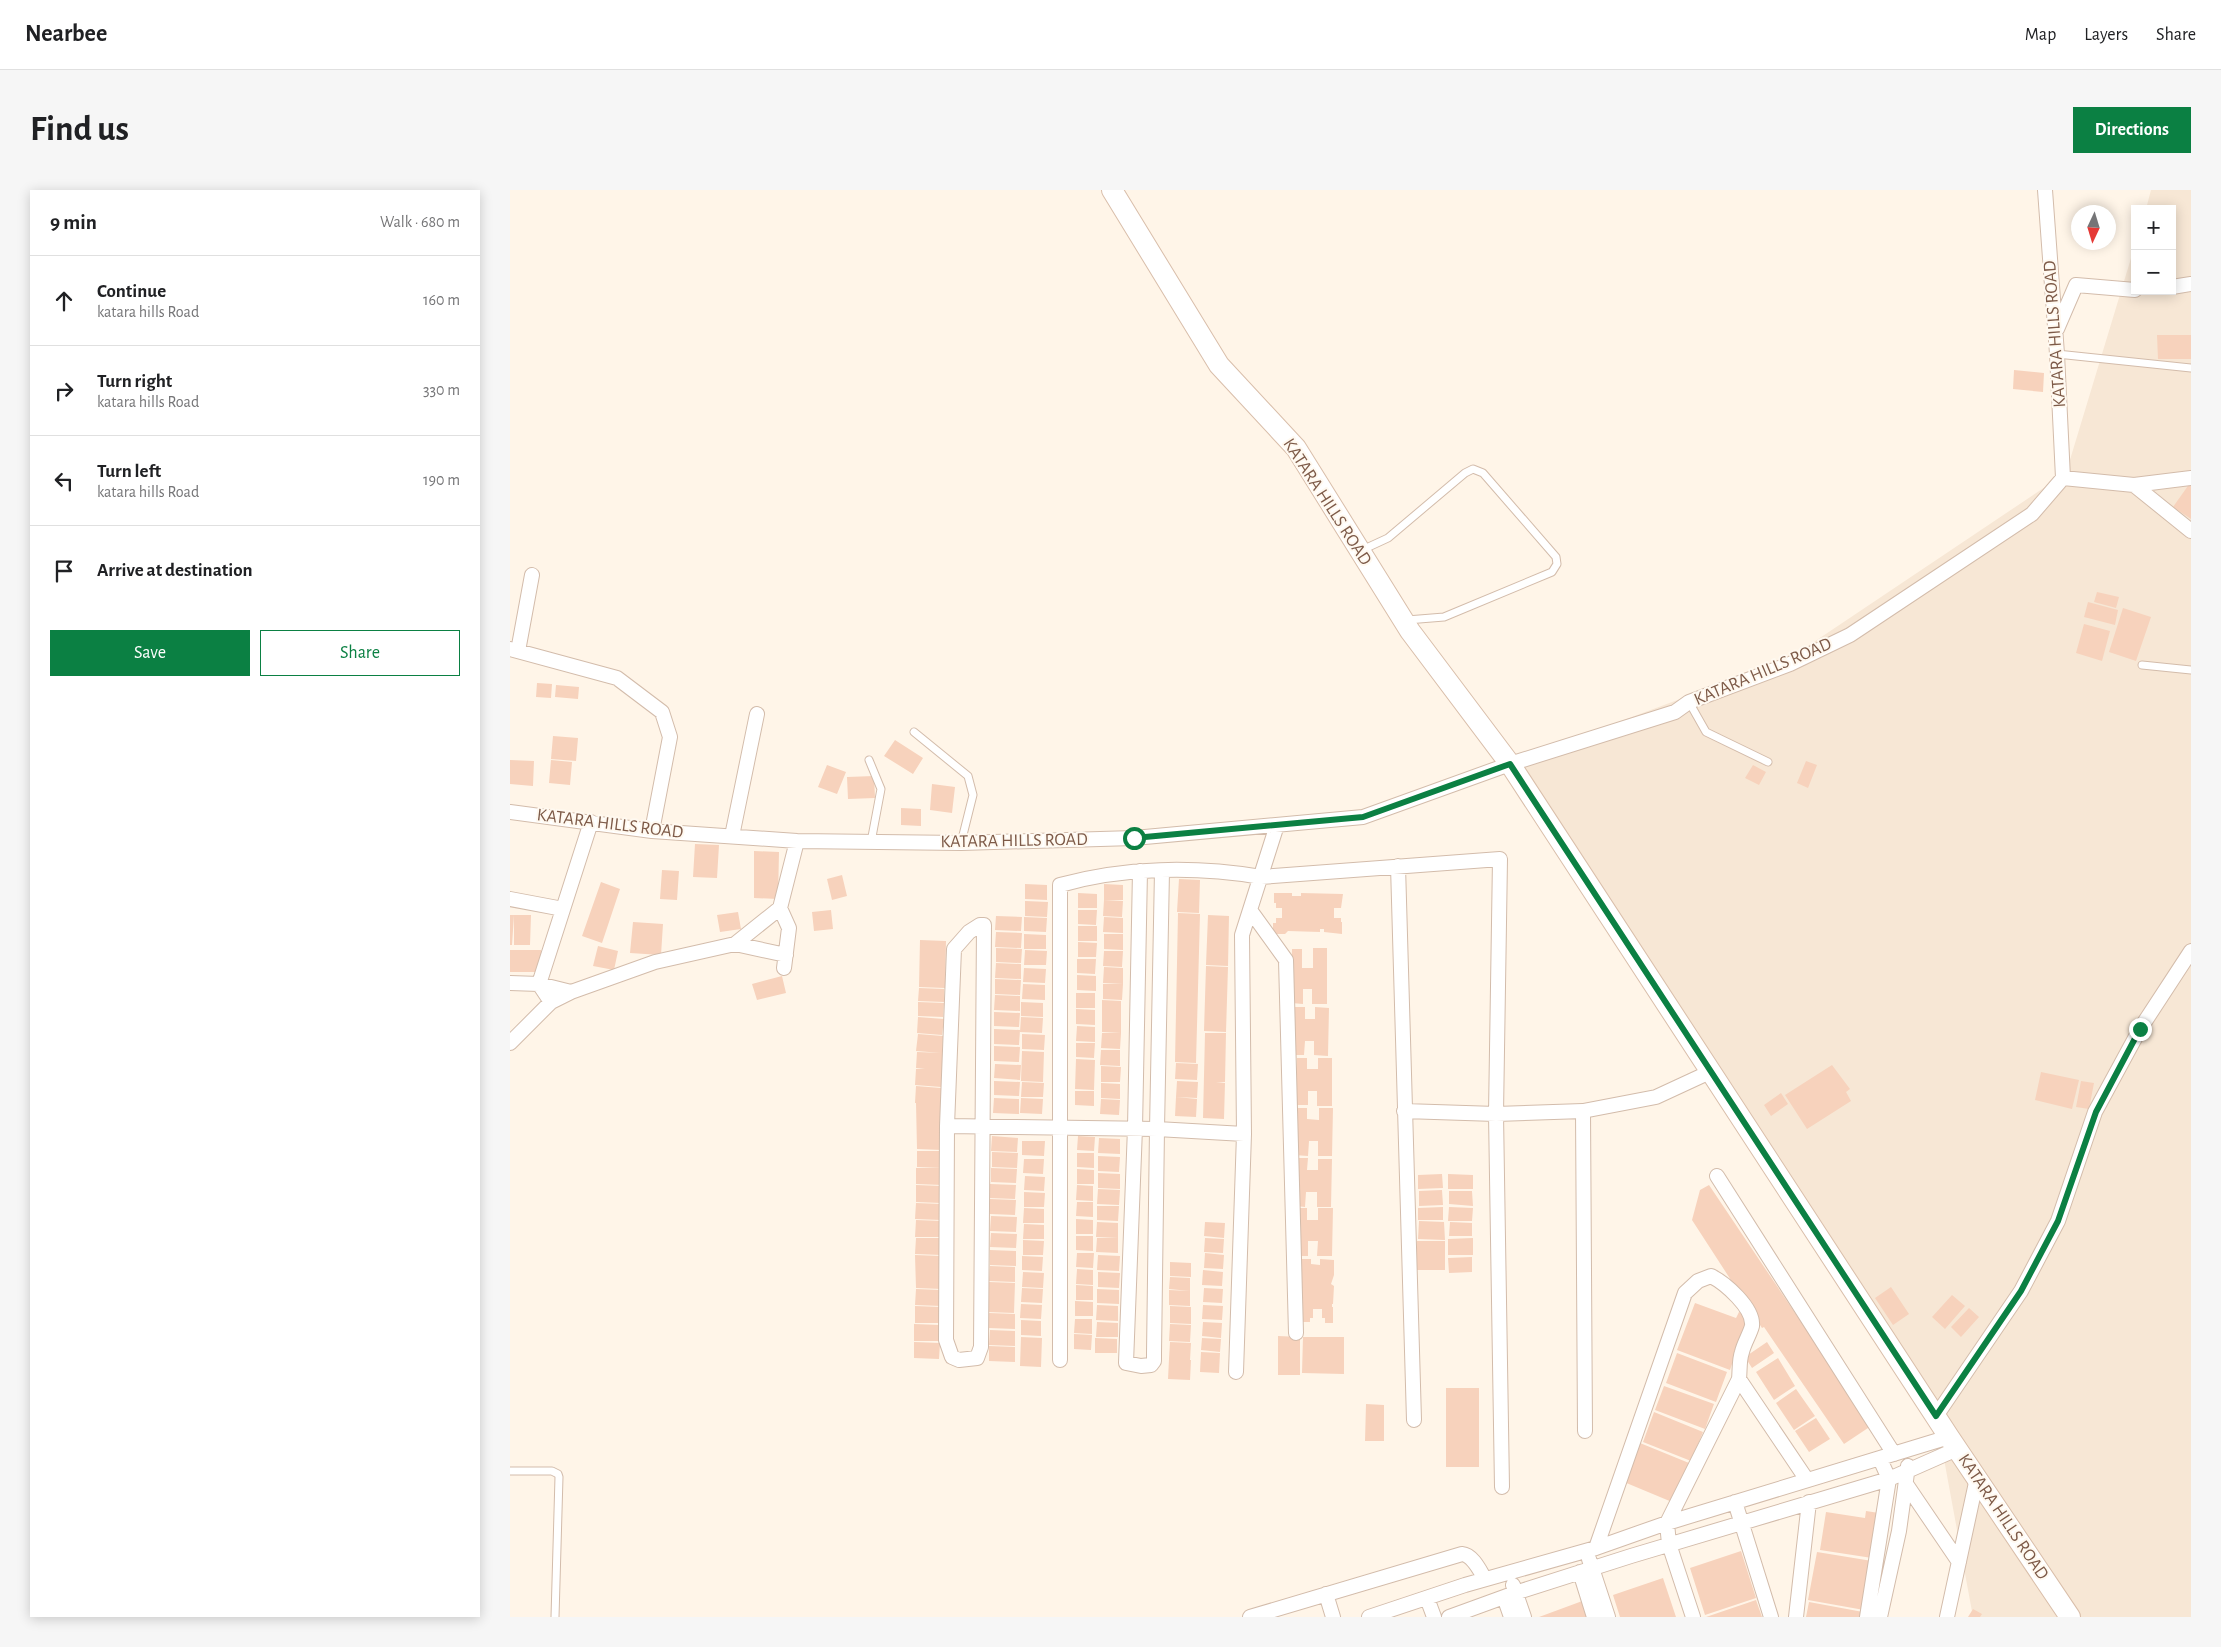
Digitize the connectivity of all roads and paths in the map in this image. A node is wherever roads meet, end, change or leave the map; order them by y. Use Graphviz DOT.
graph roads {
  1 [pos="1112,190"];
  2 [pos="2045,190"];
  3 [pos="2191,284"];
  4 [pos="2176,286"];
  5 [pos="2131,290"];
  6 [pos="2056,332"];
  7 [pos="2057,354"];
  8 [pos="2191,368"];
  9 [pos="2063,478"];
  10 [pos="2191,478"];
  11 [pos="2134,485"];
  12 [pos="2191,532"];
  13 [pos="1360,551"];
  14 [pos="532,575"];
  15 [pos="1404,620"];
  16 [pos="514,650"];
  17 [pos="2142,665"];
  18 [pos="2191,670"];
  19 [pos="1689,702"];
  20 [pos="757,714"];
  21 [pos="914,732"];
  22 [pos="869,760"];
  23 [pos="1768,762"];
  24 [pos="1510,764"];
  25 [pos="510,812"];
  26 [pos="590,822"];
  27 [pos="1277,825"];
  28 [pos="652,831"];
  29 [pos="732,836"];
  30 [pos="796,841"];
  31 [pos="871,842"];
  32 [pos="961,843"];
  33 [pos="1398,866"];
  34 [pos="1162,871"];
  35 [pos="1140,872"];
  36 [pos="1262,877"];
  37 [pos="510,899"];
  38 [pos="780,908"];
  39 [pos="563,909"];
  40 [pos="1250,910"];
  41 [pos="735,944"];
  42 [pos="2191,951"];
  43 [pos="510,983"];
  44 [pos="539,984"];
  45 [pos="571,992"];
  46 [pos="551,1002"];
  47 [pos="510,1043"];
  48 [pos="1710,1072"];
  49 [pos="1404,1111"];
  50 [pos="1583,1111"];
  51 [pos="1496,1114"];
  52 [pos="947,1126"];
  53 [pos="983,1126"];
  54 [pos="1059,1128"];
  55 [pos="1135,1128"];
  56 [pos="1156,1129"];
  57 [pos="1244,1134"];
  58 [pos="1717,1176"];
  59 [pos="1296,1333"];
  60 [pos="1060,1360"];
  61 [pos="1236,1372"];
  62 [pos="1739,1379"];
  63 [pos="1936,1416"];
  64 [pos="1414,1420"];
  65 [pos="1585,1431"];
  66 [pos="1953,1443"];
  67 [pos="1908,1450"];
  68 [pos="1894,1454"];
  69 [pos="1880,1459"];
  70 [pos="510,1471"];
  71 [pos="1907,1478"];
  72 [pos="1977,1478"];
  73 [pos="1889,1479"];
  74 [pos="1807,1480"];
  75 [pos="1502,1487"];
  76 [pos="1735,1502"];
  77 [pos="1809,1502"];
  78 [pos="1667,1523"];
  79 [pos="1742,1524"];
  80 [pos="1669,1544"];
  81 [pos="1592,1550"];
  82 [pos="1959,1562"];
  83 [pos="1586,1570"];
  84 [pos="1509,1573"];
  85 [pos="1486,1580"];
  86 [pos="1326,1594"];
  87 [pos="1510,1595"];
  88 [pos="1427,1598"];
  89 [pos="554,1617"];
  90 [pos="1250,1617"];
  91 [pos="1333,1617"];
  92 [pos="1369,1617"];
  93 [pos="1434,1617"];
  94 [pos="1449,1617"];
  95 [pos="1511,1617"];
  96 [pos="1524,1617"];
  97 [pos="1594,1617"];
  98 [pos="1608,1617"];
  99 [pos="1693,1617"];
  100 [pos="1772,1617"];
  101 [pos="1796,1617"];
  102 [pos="1867,1617"];
  103 [pos="1880,1617"];
  104 [pos="1947,1617"];
  105 [pos="2070,1617"];
  1 -- 13 [label="main road, KATARA HILLS ROAD"];
  2 -- 6 [label="street, KATARA HILLS ROAD"];
  3 -- 4 [label="street"];
  5 -- 6 [label="street"];
  6 -- 7 [label="street, KATARA HILLS ROAD"];
  7 -- 8 [label="lane"];
  7 -- 9 [label="street, KATARA HILLS ROAD"];
  9 -- 11 [label="street"];
  9 -- 19 [label="street, KATARA HILLS ROAD"];
  10 -- 11 [label="street"];
  11 -- 12 [label="street"];
  13 -- 15 [label="main road, KATARA HILLS ROAD"];
  13 -- 15 [label="lane"];
  14 -- 16 [label="street"];
  15 -- 24 [label="main road, KATARA HILLS ROAD"];
  16 -- 28 [label="street"];
  17 -- 18 [label="lane"];
  19 -- 23 [label="lane"];
  19 -- 24 [label="street, KATARA HILLS ROAD"];
  20 -- 29 [label="street"];
  21 -- 32 [label="lane"];
  22 -- 31 [label="lane"];
  24 -- 27 [label="street, KATARA HILLS ROAD"];
  24 -- 48 [label="main road, KATARA HILLS ROAD"];
  25 -- 26 [label="street, KATARA HILLS ROAD"];
  26 -- 28 [label="street, KATARA HILLS ROAD"];
  26 -- 39 [label="street"];
  27 -- 32 [label="street, KATARA HILLS ROAD"];
  27 -- 36 [label="street"];
  28 -- 29 [label="street, KATARA HILLS ROAD"];
  29 -- 30 [label="street, KATARA HILLS ROAD"];
  30 -- 31 [label="street, KATARA HILLS ROAD"];
  30 -- 38 [label="street"];
  31 -- 32 [label="street, KATARA HILLS ROAD"];
  33 -- 36 [label="street"];
  33 -- 49 [label="street"];
  33 -- 51 [label="street"];
  34 -- 35 [label="street"];
  34 -- 36 [label="street"];
  34 -- 56 [label="street"];
  35 -- 54 [label="street"];
  35 -- 55 [label="street"];
  36 -- 40 [label="street"];
  37 -- 39 [label="street"];
  38 -- 41 [label="street"];
  38 -- 41 [label="street"];
  39 -- 44 [label="street"];
  40 -- 57 [label="street"];
  40 -- 59 [label="street"];
  41 -- 45 [label="street"];
  42 -- 63 [label="street"];
  43 -- 44 [label="street"];
  44 -- 45 [label="street"];
  44 -- 46 [label="street"];
  45 -- 46 [label="street"];
  46 -- 47 [label="street"];
  48 -- 50 [label="street"];
  48 -- 63 [label="main road, KATARA HILLS ROAD"];
  49 -- 51 [label="street"];
  49 -- 64 [label="street"];
  50 -- 51 [label="street"];
  50 -- 65 [label="street"];
  51 -- 75 [label="street"];
  52 -- 53 [label="street"];
  52 -- 53 [label="street"];
  52 -- 53 [label="street"];
  53 -- 54 [label="street"];
  54 -- 55 [label="street"];
  54 -- 60 [label="street"];
  55 -- 56 [label="street"];
  55 -- 56 [label="street"];
  56 -- 57 [label="street"];
  57 -- 61 [label="street"];
  58 -- 68 [label="street"];
  62 -- 74 [label="street"];
  62 -- 78 [label="street"];
  62 -- 81 [label="street"];
  63 -- 66 [label="main road, KATARA HILLS ROAD"];
  66 -- 67 [label="street"];
  66 -- 71 [label="street"];
  66 -- 72 [label="main road, KATARA HILLS ROAD"];
  67 -- 68 [label="street"];
  67 -- 71 [label="street"];
  68 -- 69 [label="street"];
  69 -- 73 [label="street"];
  69 -- 74 [label="street"];
  70 -- 89 [label="lane"];
  71 -- 73 [label="street"];
  71 -- 82 [label="street"];
  71 -- 103 [label="street"];
  72 -- 82 [label="street"];
  72 -- 105 [label="main road, KATARA HILLS ROAD"];
  73 -- 77 [label="street"];
  73 -- 102 [label="street"];
  74 -- 76 [label="street"];
  76 -- 78 [label="street"];
  76 -- 79 [label="street"];
  77 -- 79 [label="street"];
  77 -- 101 [label="street"];
  78 -- 80 [label="street"];
  78 -- 81 [label="street"];
  79 -- 80 [label="street"];
  79 -- 100 [label="street"];
  80 -- 83 [label="street"];
  80 -- 99 [label="street"];
  81 -- 83 [label="street"];
  81 -- 84 [label="street"];
  82 -- 104 [label="street"];
  83 -- 87 [label="street"];
  83 -- 97 [label="street"];
  83 -- 98 [label="street"];
  84 -- 85 [label="street"];
  84 -- 87 [label="street"];
  85 -- 86 [label="street"];
  85 -- 88 [label="street"];
  86 -- 90 [label="street"];
  86 -- 91 [label="street"];
  87 -- 94 [label="street"];
  87 -- 95 [label="street"];
  87 -- 96 [label="street"];
  88 -- 92 [label="street"];
  88 -- 93 [label="street"];
}
